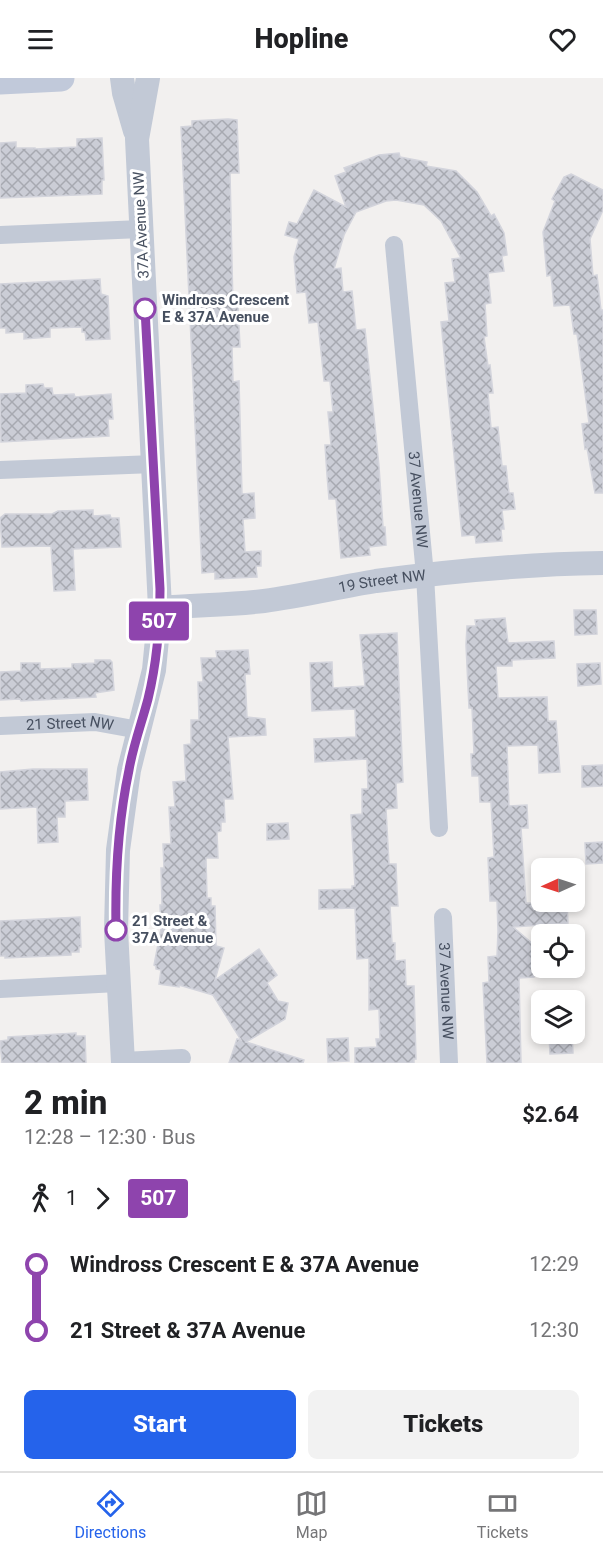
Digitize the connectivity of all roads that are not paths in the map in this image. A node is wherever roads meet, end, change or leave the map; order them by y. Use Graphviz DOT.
graph roads {
  1 [pos="61,78"];
  2 [pos="122,78"];
  3 [pos="148,78"];
  4 [pos="0,81"];
  5 [pos="137,139"];
  6 [pos="141,230"];
  7 [pos="0,235"];
  8 [pos="394,245"];
  9 [pos="154,464"];
  10 [pos="0,470"];
  11 [pos="603,563"];
  12 [pos="425,575"];
  13 [pos="160,608"];
  14 [pos="0,726"];
  15 [pos="139,730"];
  16 [pos="439,828"];
  17 [pos="442,917"];
  18 [pos="118,983"];
  19 [pos="0,989"];
  20 [pos="182,1059"];
  21 [pos="123,1062"];
  22 [pos="449,1063"];
  1 -- 4 [label="main road"];
  2 -- 5 [label="street, 37A Avenue NW"];
  3 -- 5 [label="street, 37A Avenue NW"];
  5 -- 6 [label="street, 37A Avenue NW"];
  6 -- 7 [label="street"];
  6 -- 9 [label="street, 37A Avenue NW"];
  8 -- 12 [label="street, 37 Avenue NW"];
  9 -- 10 [label="street"];
  9 -- 13 [label="street, 37A Avenue NW"];
  11 -- 12 [label="street, 19 Street NW"];
  12 -- 13 [label="street, 19 Street NW"];
  12 -- 16 [label="street, 37 Avenue NW"];
  13 -- 15 [label="street, 37A Avenue NW"];
  14 -- 15 [label="street, 21 Street NW"];
  15 -- 18 [label="street, 37A Avenue NW"];
  17 -- 22 [label="street, 37 Avenue NW"];
  18 -- 19 [label="street"];
  18 -- 21 [label="street, 37A Avenue NW"];
  20 -- 21 [label="street, 37A Avenue NW"];
}
